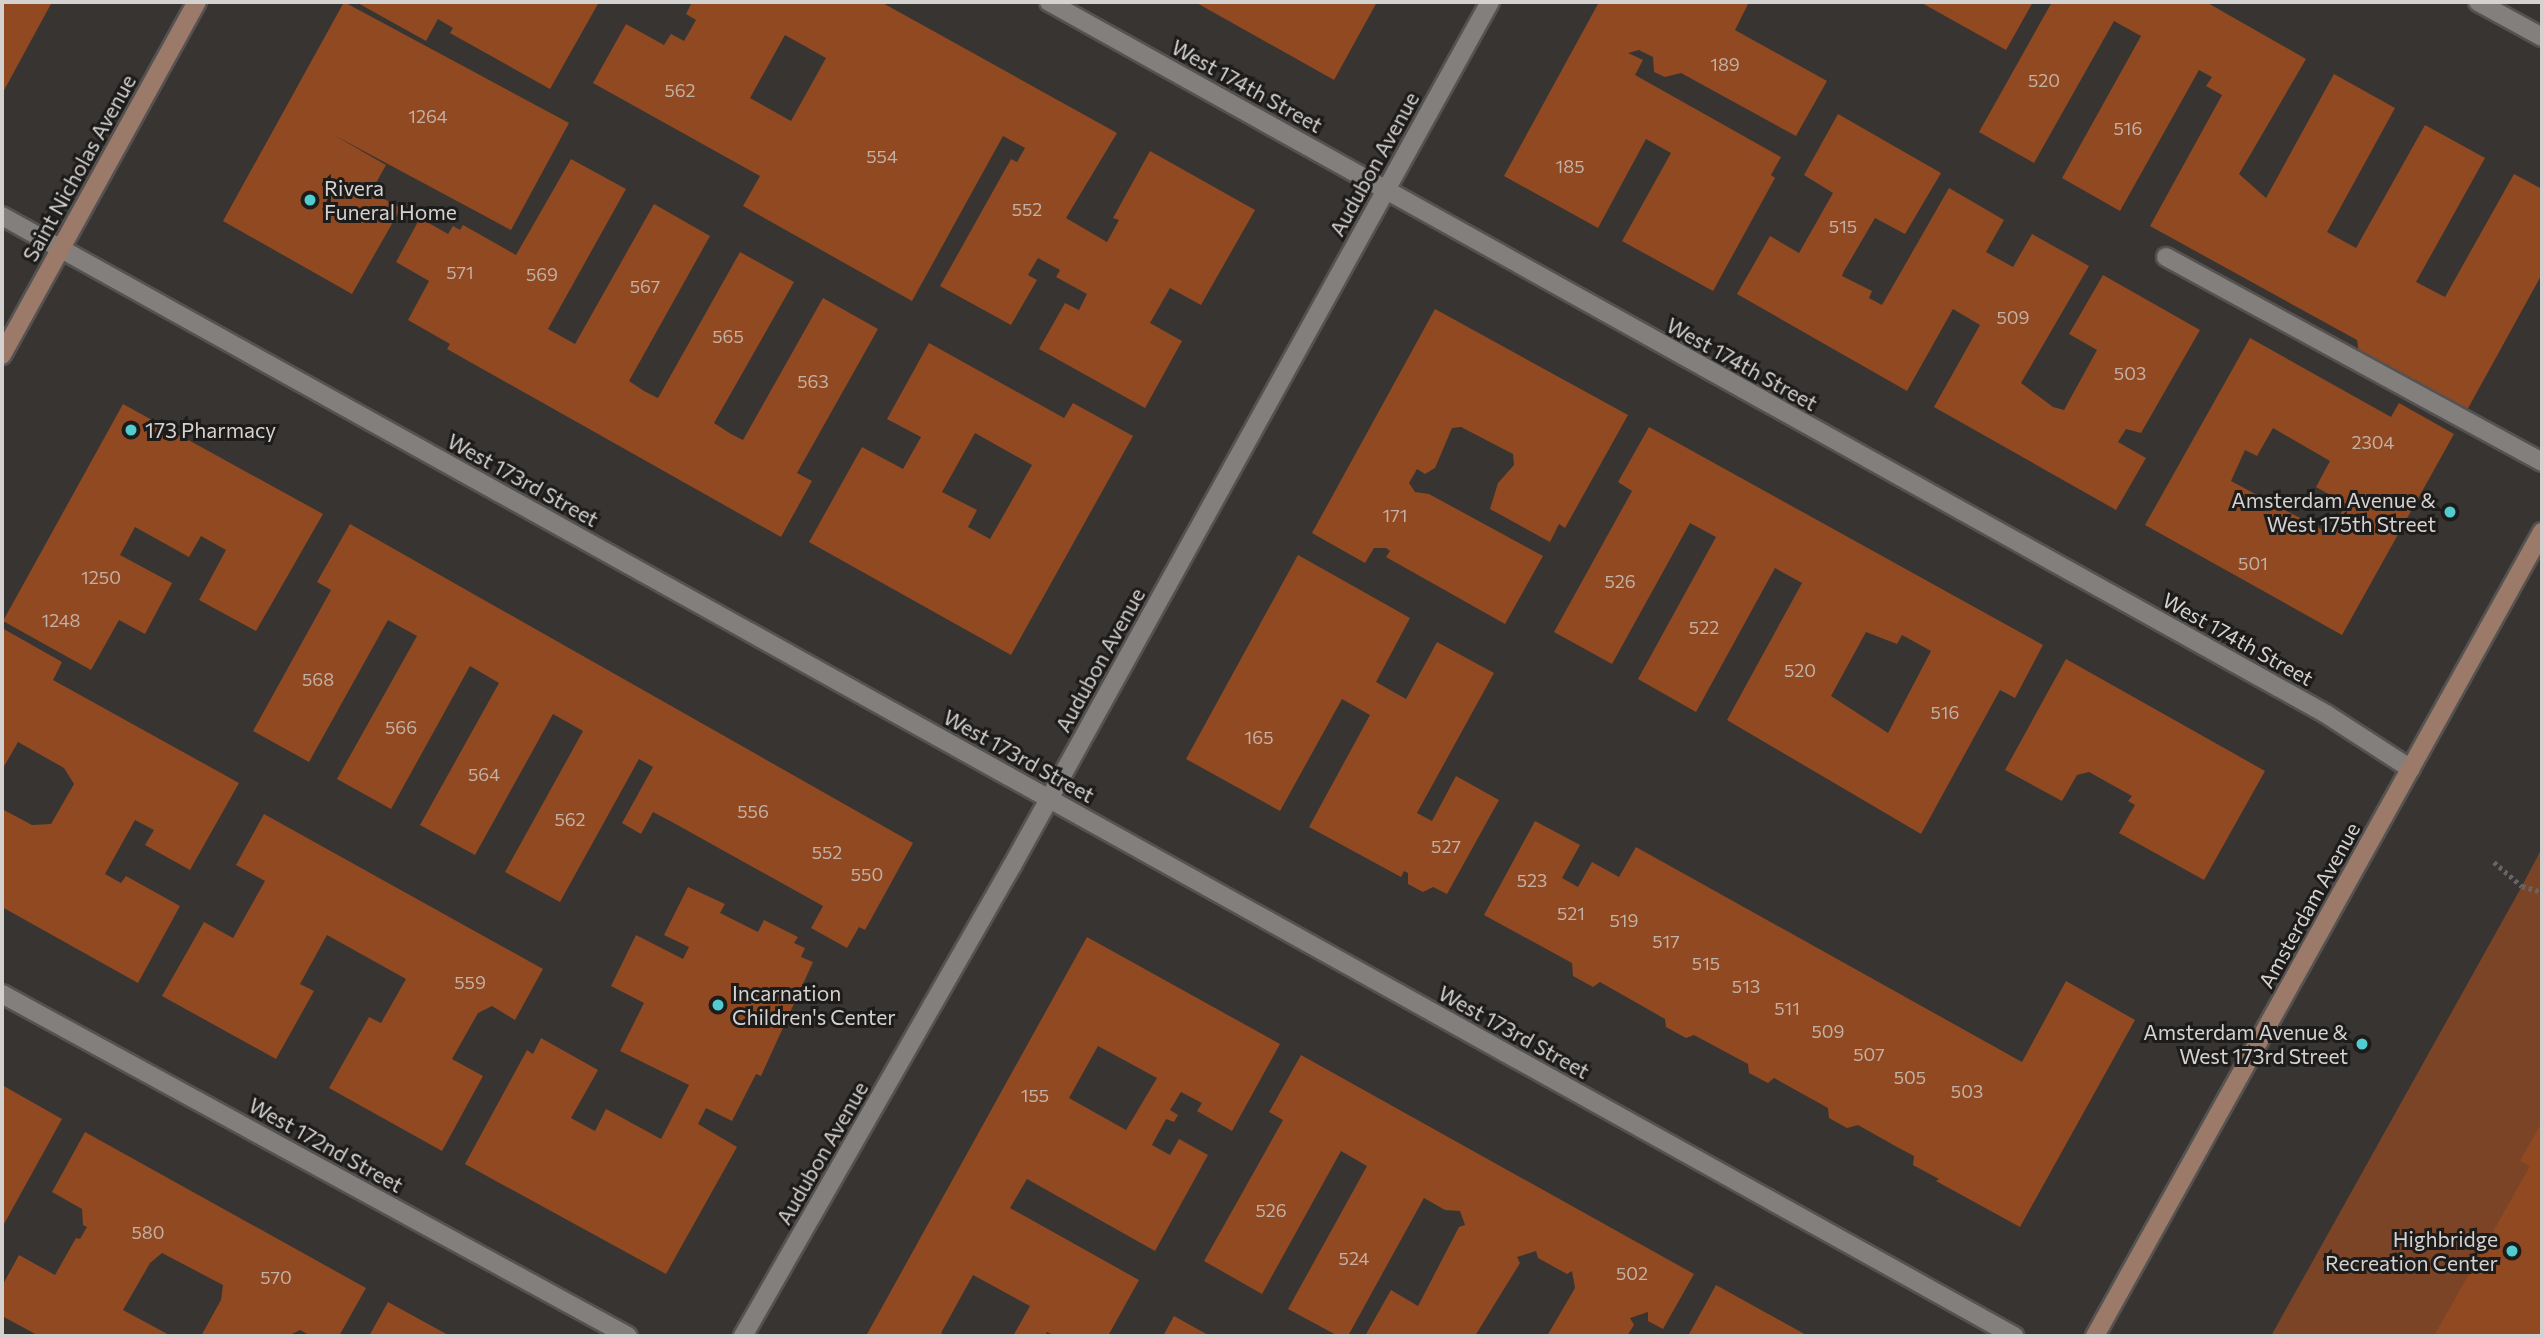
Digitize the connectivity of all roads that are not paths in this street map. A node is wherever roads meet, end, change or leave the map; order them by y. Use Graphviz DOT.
graph roads {
  1 [pos="197,2"];
  2 [pos="1049,2"];
  3 [pos="1490,2"];
  4 [pos="2478,2"];
  5 [pos="2542,37"];
  6 [pos="1386,189"];
  7 [pos="2,216"];
  8 [pos="60,249"];
  9 [pos="2166,257"];
  10 [pos="2,355"];
  11 [pos="2542,462"];
  12 [pos="2542,532"];
  13 [pos="2411,769"];
  14 [pos="1049,799"];
  15 [pos="2,994"];
  16 [pos="628,1336"];
  17 [pos="743,1336"];
  18 [pos="2014,1336"];
  19 [pos="2095,1336"];
  1 -- 8 [label="main road, Saint Nicholas Avenue"];
  2 -- 6 [label="street, West 174th Street"];
  3 -- 6 [label="street, Audubon Avenue"];
  4 -- 5 [label="street"];
  6 -- 13 [label="street, West 174th Street"];
  6 -- 14 [label="street, Audubon Avenue"];
  7 -- 8 [label="street, West 173rd Street"];
  8 -- 10 [label="main road, Saint Nicholas Avenue"];
  8 -- 14 [label="street, West 173rd Street"];
  9 -- 11 [label="street"];
  12 -- 13 [label="main road, Amsterdam Avenue"];
  13 -- 19 [label="main road, Amsterdam Avenue"];
  14 -- 17 [label="street, Audubon Avenue"];
  14 -- 18 [label="street, West 173rd Street"];
  15 -- 16 [label="street, West 172nd Street"];
}
